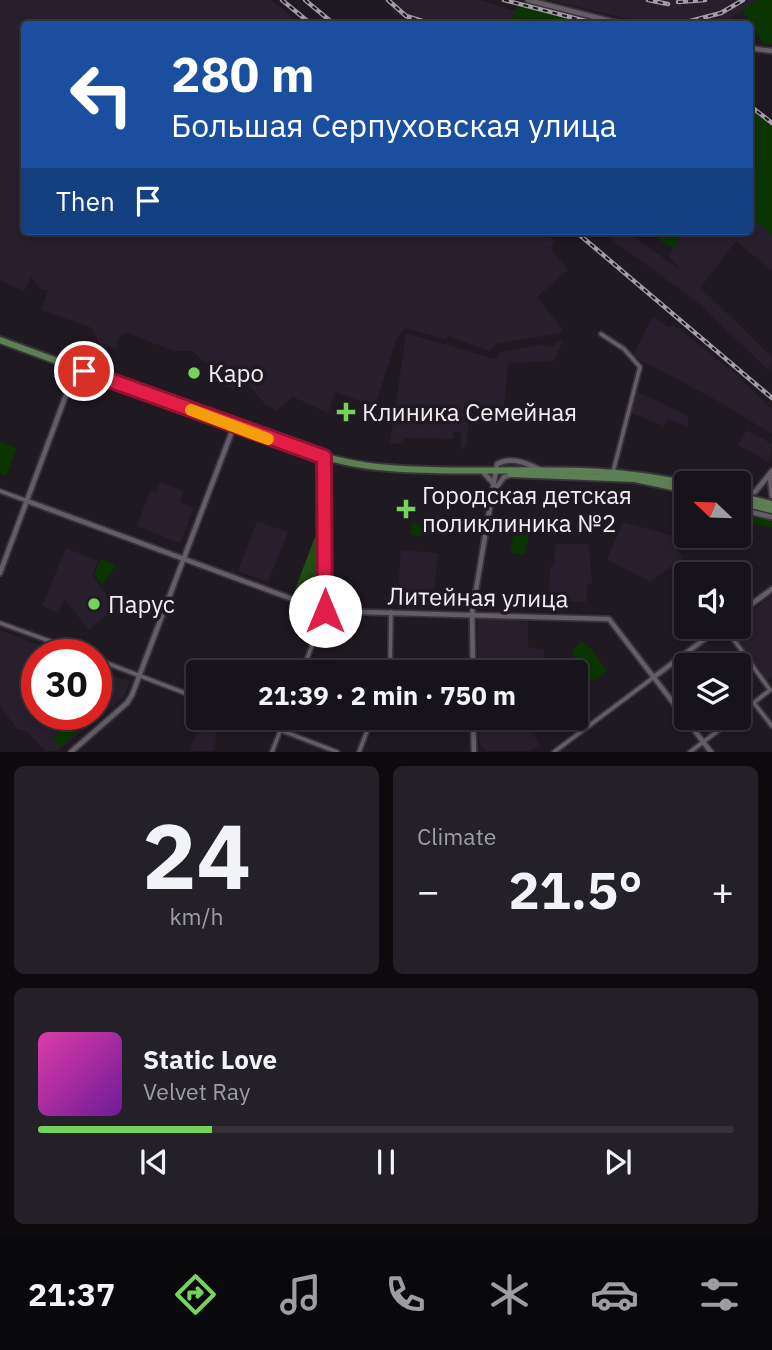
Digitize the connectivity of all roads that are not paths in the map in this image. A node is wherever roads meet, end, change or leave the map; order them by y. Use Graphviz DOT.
graph roads {
  1 [pos="528,0"];
  2 [pos="610,21"];
  3 [pos="753,49"];
  4 [pos="772,51"];
  5 [pos="601,334"];
  6 [pos="0,341"];
  7 [pos="76,368"];
  8 [pos="234,426"];
  9 [pos="324,457"];
  10 [pos="482,471"];
  11 [pos="497,471"];
  12 [pos="613,472"];
  13 [pos="771,472"];
  14 [pos="514,474"];
  15 [pos="674,482"];
  16 [pos="674,487"];
  17 [pos="496,488"];
  18 [pos="0,491"];
  19 [pos="751,493"];
  20 [pos="772,496"];
  21 [pos="751,498"];
  22 [pos="27,501"];
  23 [pos="772,504"];
  24 [pos="751,505"];
  25 [pos="772,510"];
  26 [pos="751,512"];
  27 [pos="772,517"];
  28 [pos="184,558"];
  29 [pos="0,573"];
  30 [pos="772,589"];
  31 [pos="751,604"];
  32 [pos="325,611"];
  33 [pos="391,612"];
  34 [pos="472,614"];
  35 [pos="0,623"];
  36 [pos="44,639"];
  37 [pos="705,639"];
  38 [pos="733,639"];
  39 [pos="307,660"];
  40 [pos="390,660"];
  41 [pos="472,660"];
  42 [pos="112,665"];
  43 [pos="140,675"];
  44 [pos="654,677"];
  45 [pos="771,690"];
  46 [pos="186,693"];
  47 [pos="754,703"];
  48 [pos="751,705"];
  49 [pos="772,726"];
  50 [pos="280,730"];
  51 [pos="367,730"];
  52 [pos="473,730"];
  53 [pos="718,730"];
  54 [pos="703,741"];
  55 [pos="474,743"];
  56 [pos="71,751"];
  57 [pos="272,751"];
  58 [pos="337,751"];
  59 [pos="359,751"];
  60 [pos="474,751"];
  61 [pos="480,751"];
  62 [pos="554,751"];
  63 [pos="690,751"];
  64 [pos="711,751"];
  1 -- 2 [label="street"];
  3 -- 4 [label="street"];
  5 -- 12 [label="street"];
  6 -- 7 [label="main road"];
  7 -- 8 [label="main road"];
  7 -- 22 [label="street"];
  8 -- 9 [label="main road"];
  8 -- 28 [label="street"];
  9 -- 10 [label="main road"];
  9 -- 32 [label="street"];
  10 -- 11 [label="main road"];
  10 -- 17 [label="street"];
  11 -- 12 [label="main road"];
  11 -- 14 [label="main road"];
  11 -- 17 [label="street"];
  12 -- 15 [label="main road"];
  13 -- 19 [label="street"];
  13 -- 20 [label="street"];
  14 -- 16 [label="main road"];
  14 -- 17 [label="street"];
  17 -- 34 [label="street"];
  18 -- 22 [label="street, Литейная улица"];
  21 -- 23 [label="main road"];
  22 -- 28 [label="street, Литейная улица"];
  22 -- 29 [label="street"];
  24 -- 25 [label="main road"];
  26 -- 27 [label="street"];
  28 -- 32 [label="street, Литейная улица"];
  28 -- 43 [label="street"];
  30 -- 31 [label="street"];
  32 -- 33 [label="street, Литейная улица"];
  32 -- 39 [label="street"];
  33 -- 34 [label="street, Литейная улица"];
  33 -- 40 [label="street"];
  34 -- 41 [label="street"];
  34 -- 44 [label="street, Литейная улица"];
  35 -- 36 [label="street"];
  37 -- 44 [label="street"];
  38 -- 45 [label="street"];
  42 -- 43 [label="street"];
  43 -- 46 [label="street"];
  43 -- 56 [label="street"];
  44 -- 54 [label="street, Литейная улица"];
  44 -- 62 [label="street"];
  45 -- 47 [label="street"];
  47 -- 48 [label="street"];
  47 -- 49 [label="street"];
  50 -- 57 [label="street"];
  50 -- 58 [label="street"];
  51 -- 59 [label="street"];
  52 -- 55 [label="street"];
  53 -- 54 [label="street"];
  54 -- 63 [label="street"];
  54 -- 64 [label="street, Литейная улица"];
  55 -- 60 [label="street"];
  55 -- 61 [label="street"];
}
